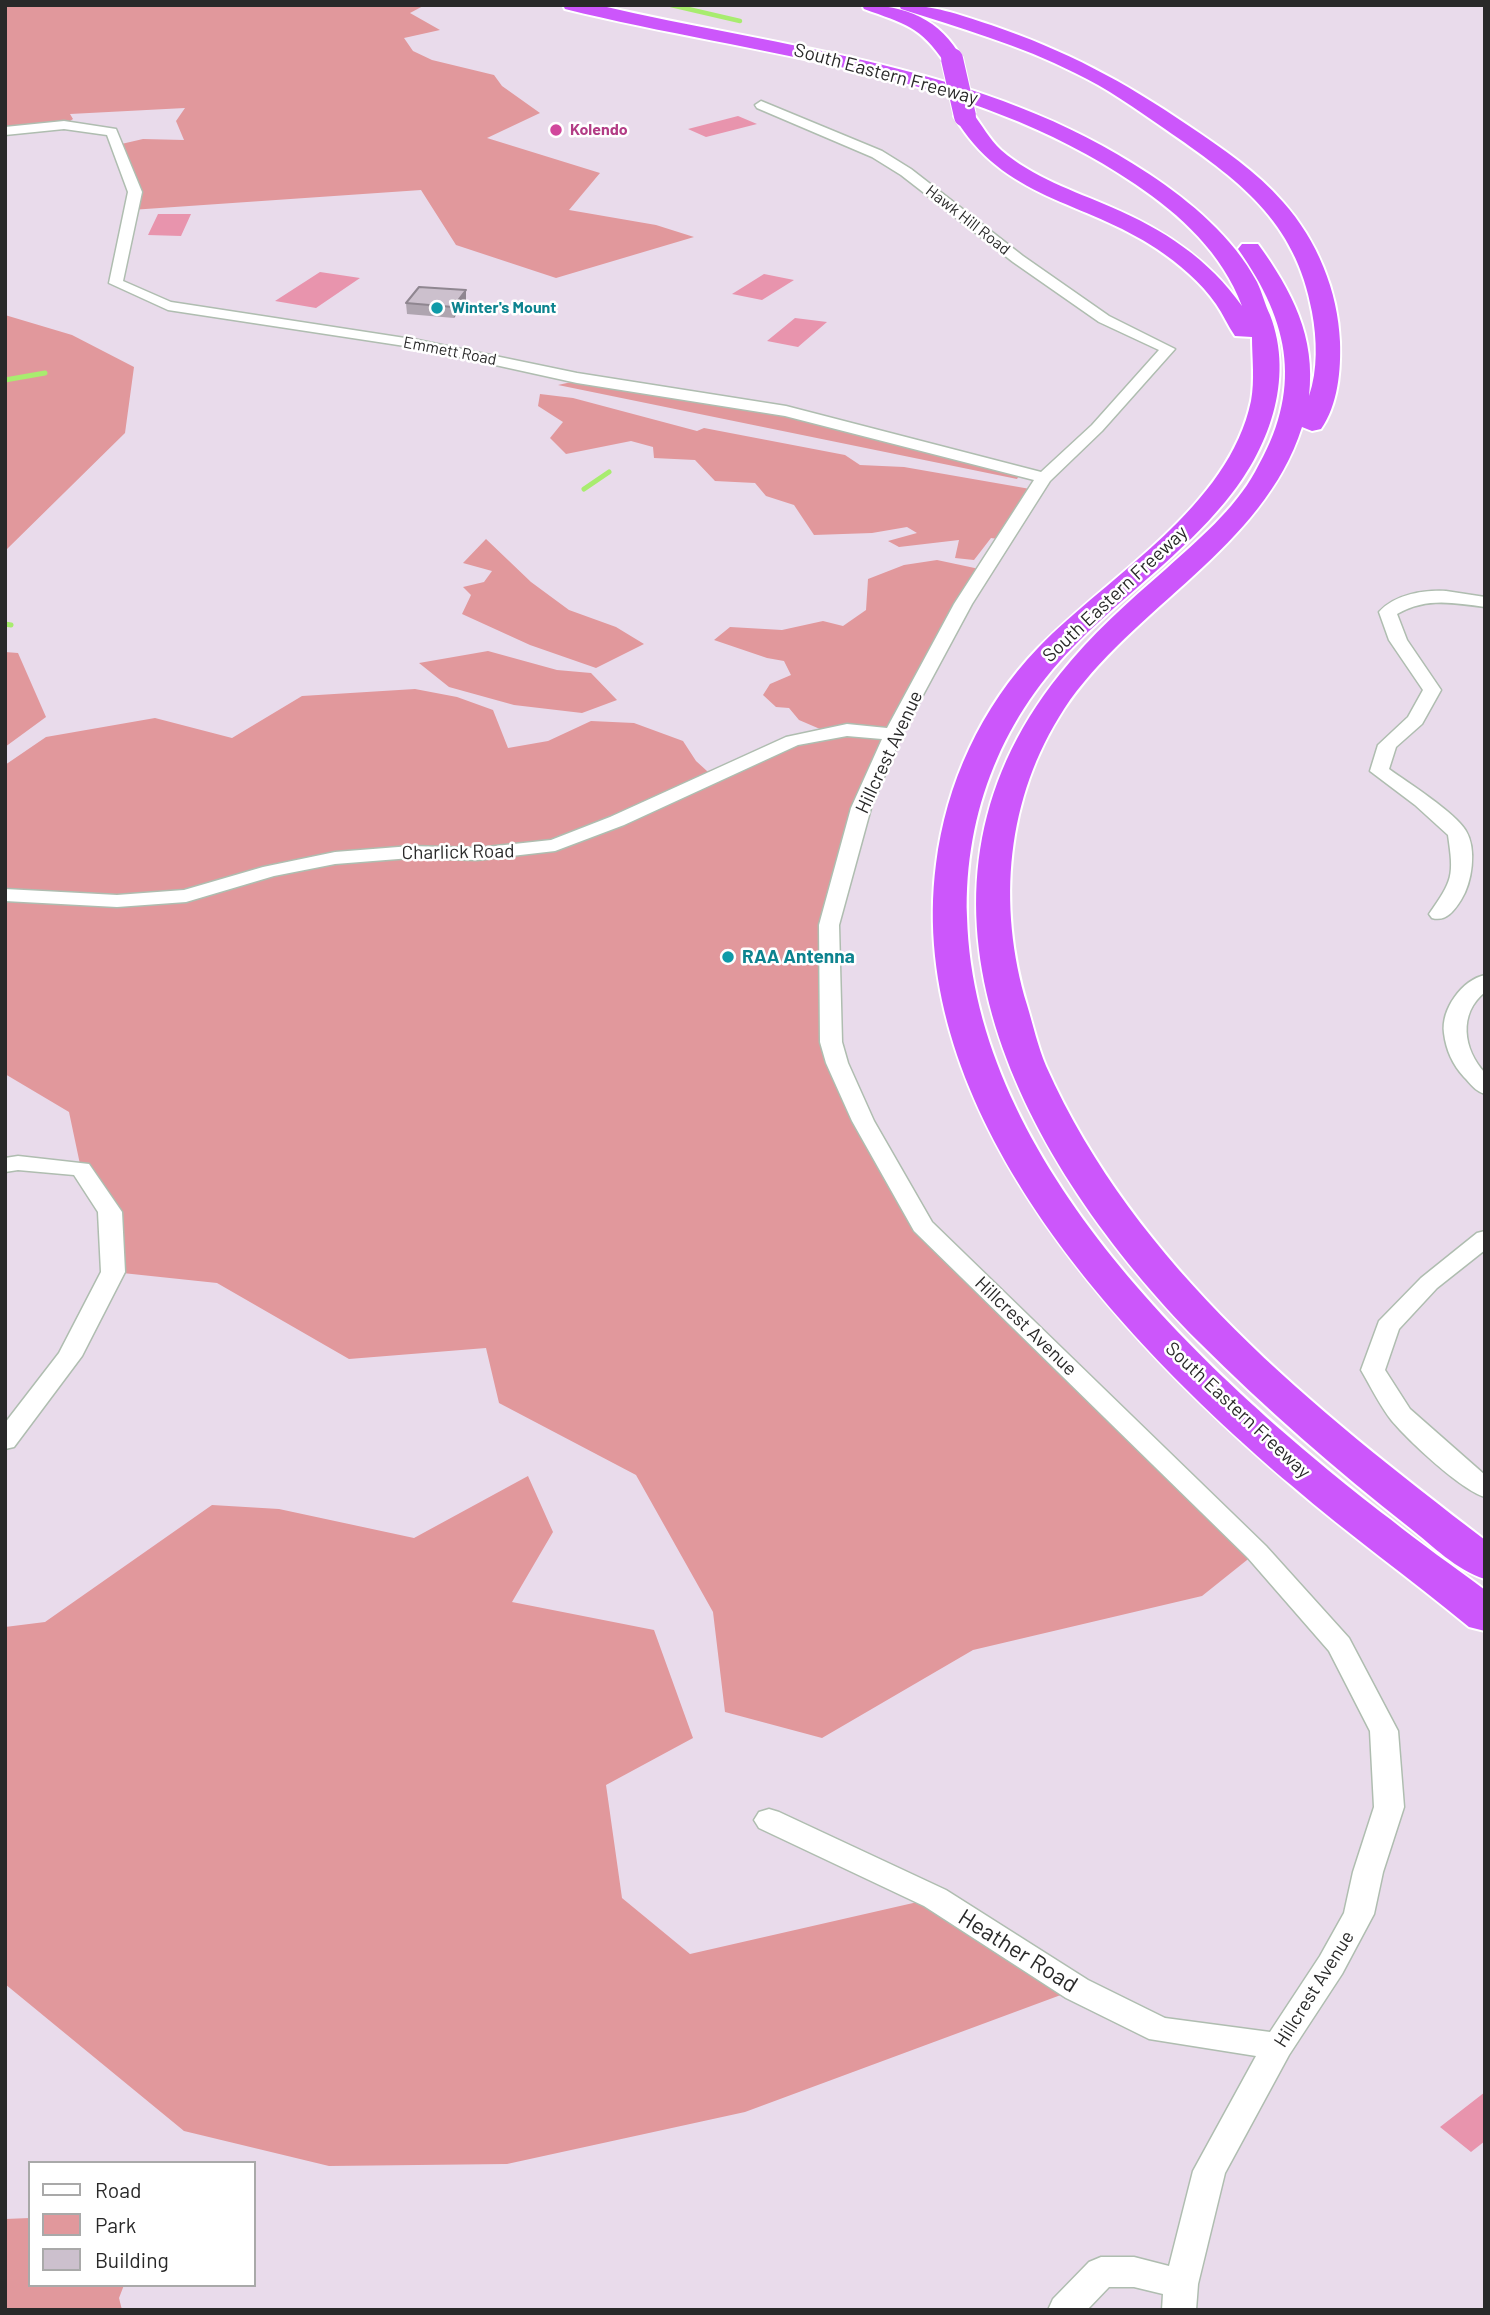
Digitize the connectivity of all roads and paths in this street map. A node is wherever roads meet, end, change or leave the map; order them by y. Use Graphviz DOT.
graph roads {
  1 [pos="572,5"];
  2 [pos="616,5"];
  3 [pos="871,5"];
  4 [pos="908,5"];
  5 [pos="761,105"];
  6 [pos="5,131"];
  7 [pos="1168,349"];
  8 [pos="1256,433"];
  9 [pos="1044,478"];
  10 [pos="1485,602"];
  11 [pos="1100,646"];
  12 [pos="893,734"];
  13 [pos="5,895"];
  14 [pos="1439,914"];
  15 [pos="1485,981"];
  16 [pos="1485,1087"];
  17 [pos="5,1165"];
  18 [pos="1485,1238"];
  19 [pos="5,1441"];
  20 [pos="1485,1488"];
  21 [pos="1485,1563"];
  22 [pos="1485,1615"];
  23 [pos="769,1820"];
  24 [pos="1278,2046"];
  25 [pos="1180,2297"];
  26 [pos="1065,2310"];
  1 -- 8 [label="highway, South Eastern Freeway"];
  2 -- 11 [label="highway, South Eastern Freeway"];
  3 -- 8 [label="highway, bridge"];
  4 -- 11 [label="highway"];
  5 -- 7 [label="street, Hawk Hill Road"];
  6 -- 9 [label="street, Emmett Road"];
  7 -- 9 [label="street, Hillcrest Avenue"];
  8 -- 22 [label="highway, South Eastern Freeway"];
  9 -- 12 [label="street, Hillcrest Avenue"];
  10 -- 14 [label="street"];
  11 -- 21 [label="highway, South Eastern Freeway"];
  12 -- 13 [label="street, Charlick Road"];
  12 -- 24 [label="street, Hillcrest Avenue"];
  15 -- 16 [label="street"];
  17 -- 19 [label="street"];
  18 -- 20 [label="street"];
  23 -- 24 [label="street, Heather Road"];
  24 -- 25 [label="street, Hillcrest Avenue"];
  25 -- 26 [label="street, Hillcrest Avenue"];
}
